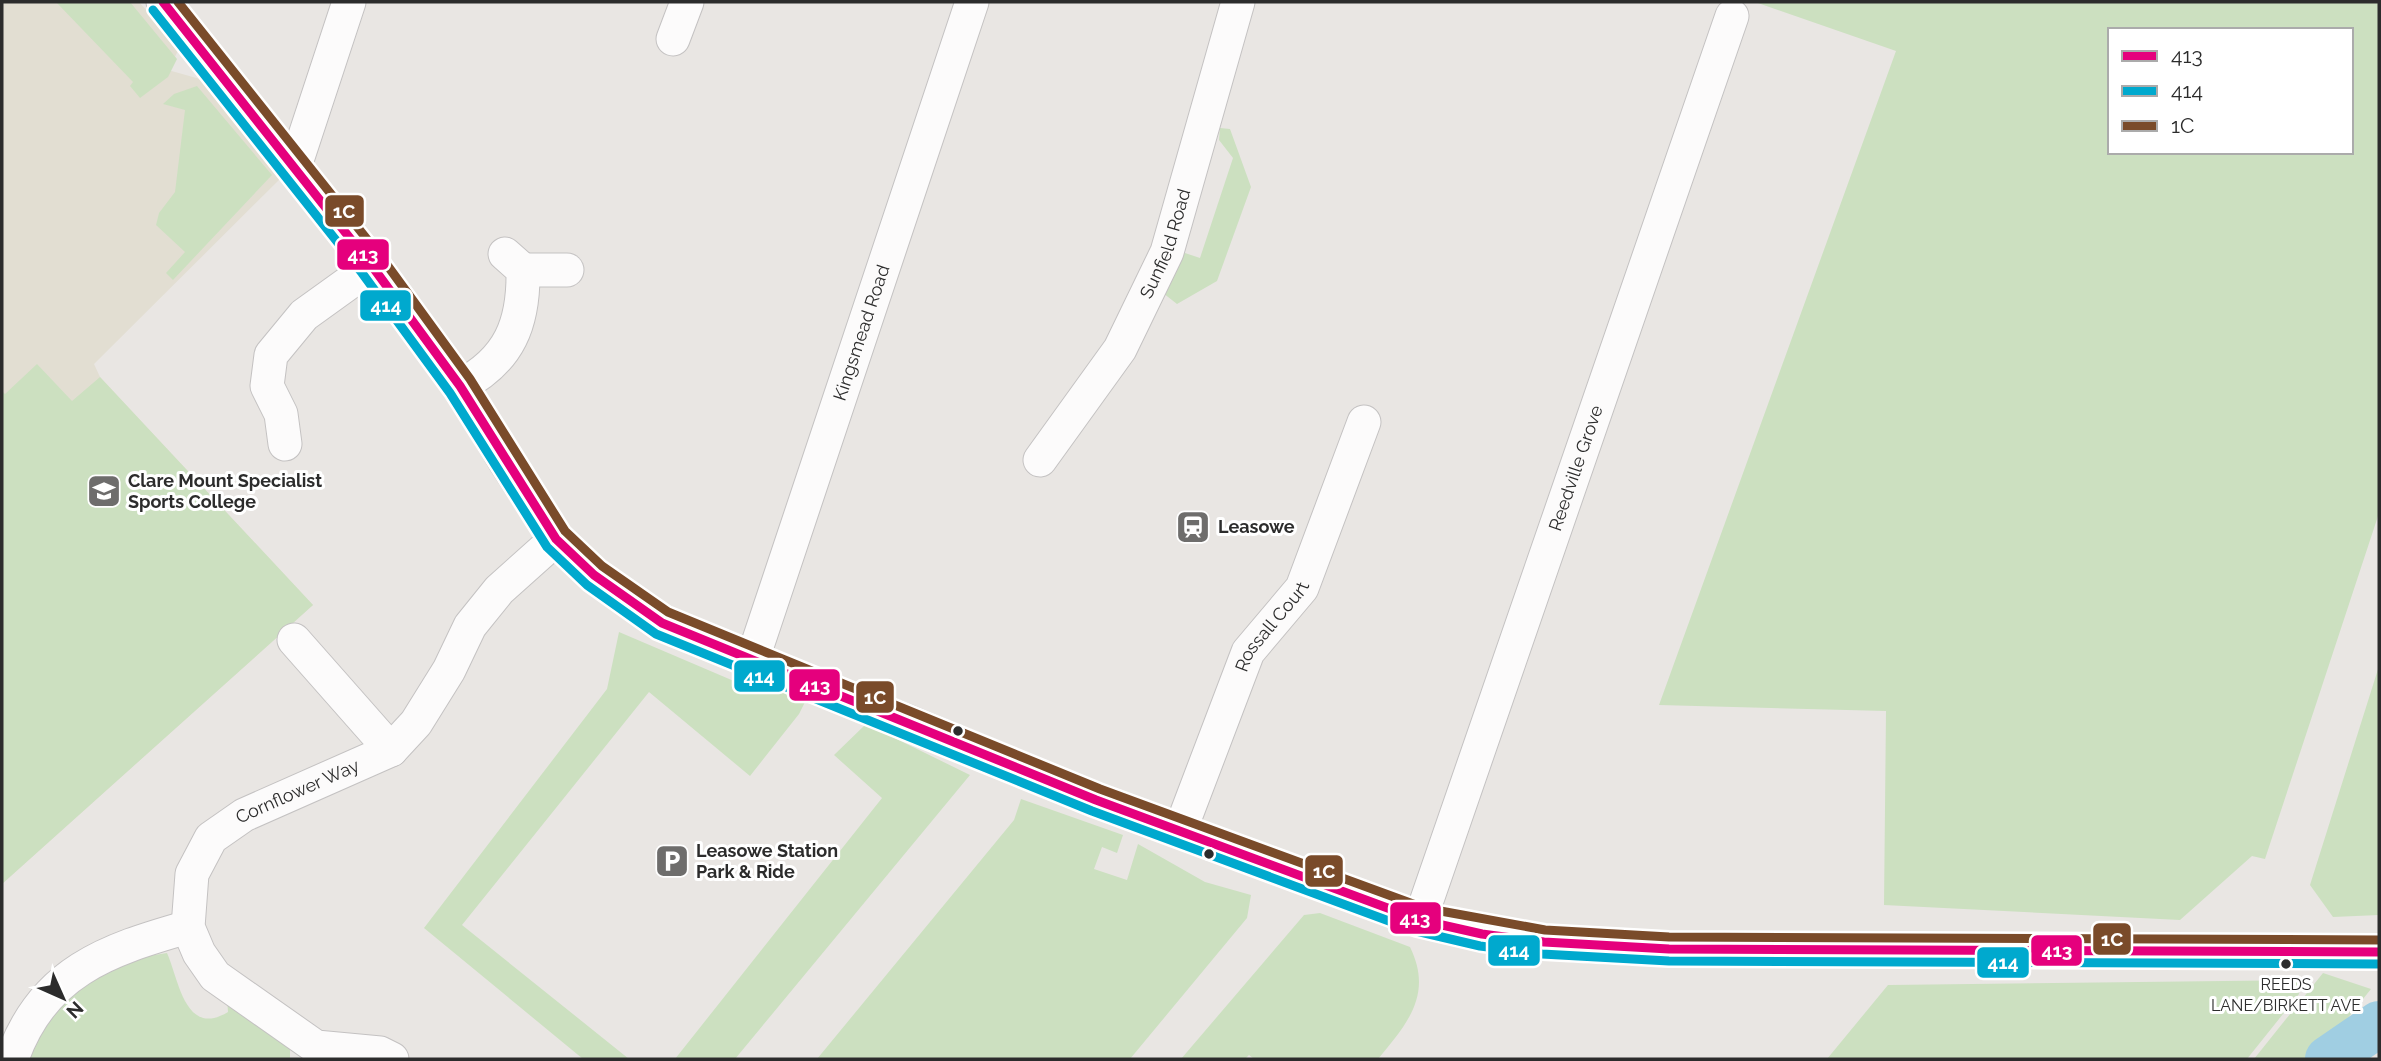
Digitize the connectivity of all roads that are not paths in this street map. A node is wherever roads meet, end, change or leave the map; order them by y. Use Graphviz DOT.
graph roads {
  1 [pos="163,2"];
  2 [pos="349,2"];
  3 [pos="687,2"];
  4 [pos="972,2"];
  5 [pos="1238,2"];
  6 [pos="1732,16"];
  7 [pos="673,40"];
  8 [pos="295,166"];
  9 [pos="372,266"];
  10 [pos="567,270"];
  11 [pos="460,386"];
  12 [pos="1364,422"];
  13 [pos="285,444"];
  14 [pos="1040,460"];
  15 [pos="556,539"];
  16 [pos="294,640"];
  17 [pos="752,661"];
  18 [pos="391,750"];
  19 [pos="1180,831"];
  20 [pos="1420,920"];
  21 [pos="188,928"];
  22 [pos="2379,952"];
  23 [pos="314,1053"];
  24 [pos="12,1059"];
  25 [pos="392,1059"];
  1 -- 8 [label="street"];
  2 -- 8 [label="street"];
  3 -- 7 [label="street"];
  4 -- 17 [label="street, Kingsmead Road"];
  5 -- 14 [label="street, Sunfield Road"];
  6 -- 20 [label="street, Reedville Grove"];
  8 -- 9 [label="street"];
  9 -- 11 [label="street"];
  9 -- 13 [label="street"];
  10 -- 11 [label="street"];
  11 -- 15 [label="street"];
  12 -- 19 [label="street, Rossall Court"];
  15 -- 17 [label="street"];
  15 -- 18 [label="street, Cornflower Way"];
  16 -- 18 [label="street"];
  17 -- 19 [label="street"];
  18 -- 21 [label="street, Cornflower Way"];
  19 -- 20 [label="street"];
  20 -- 22 [label="street"];
  21 -- 23 [label="street"];
  21 -- 24 [label="street"];
  23 -- 25 [label="street"];
}
